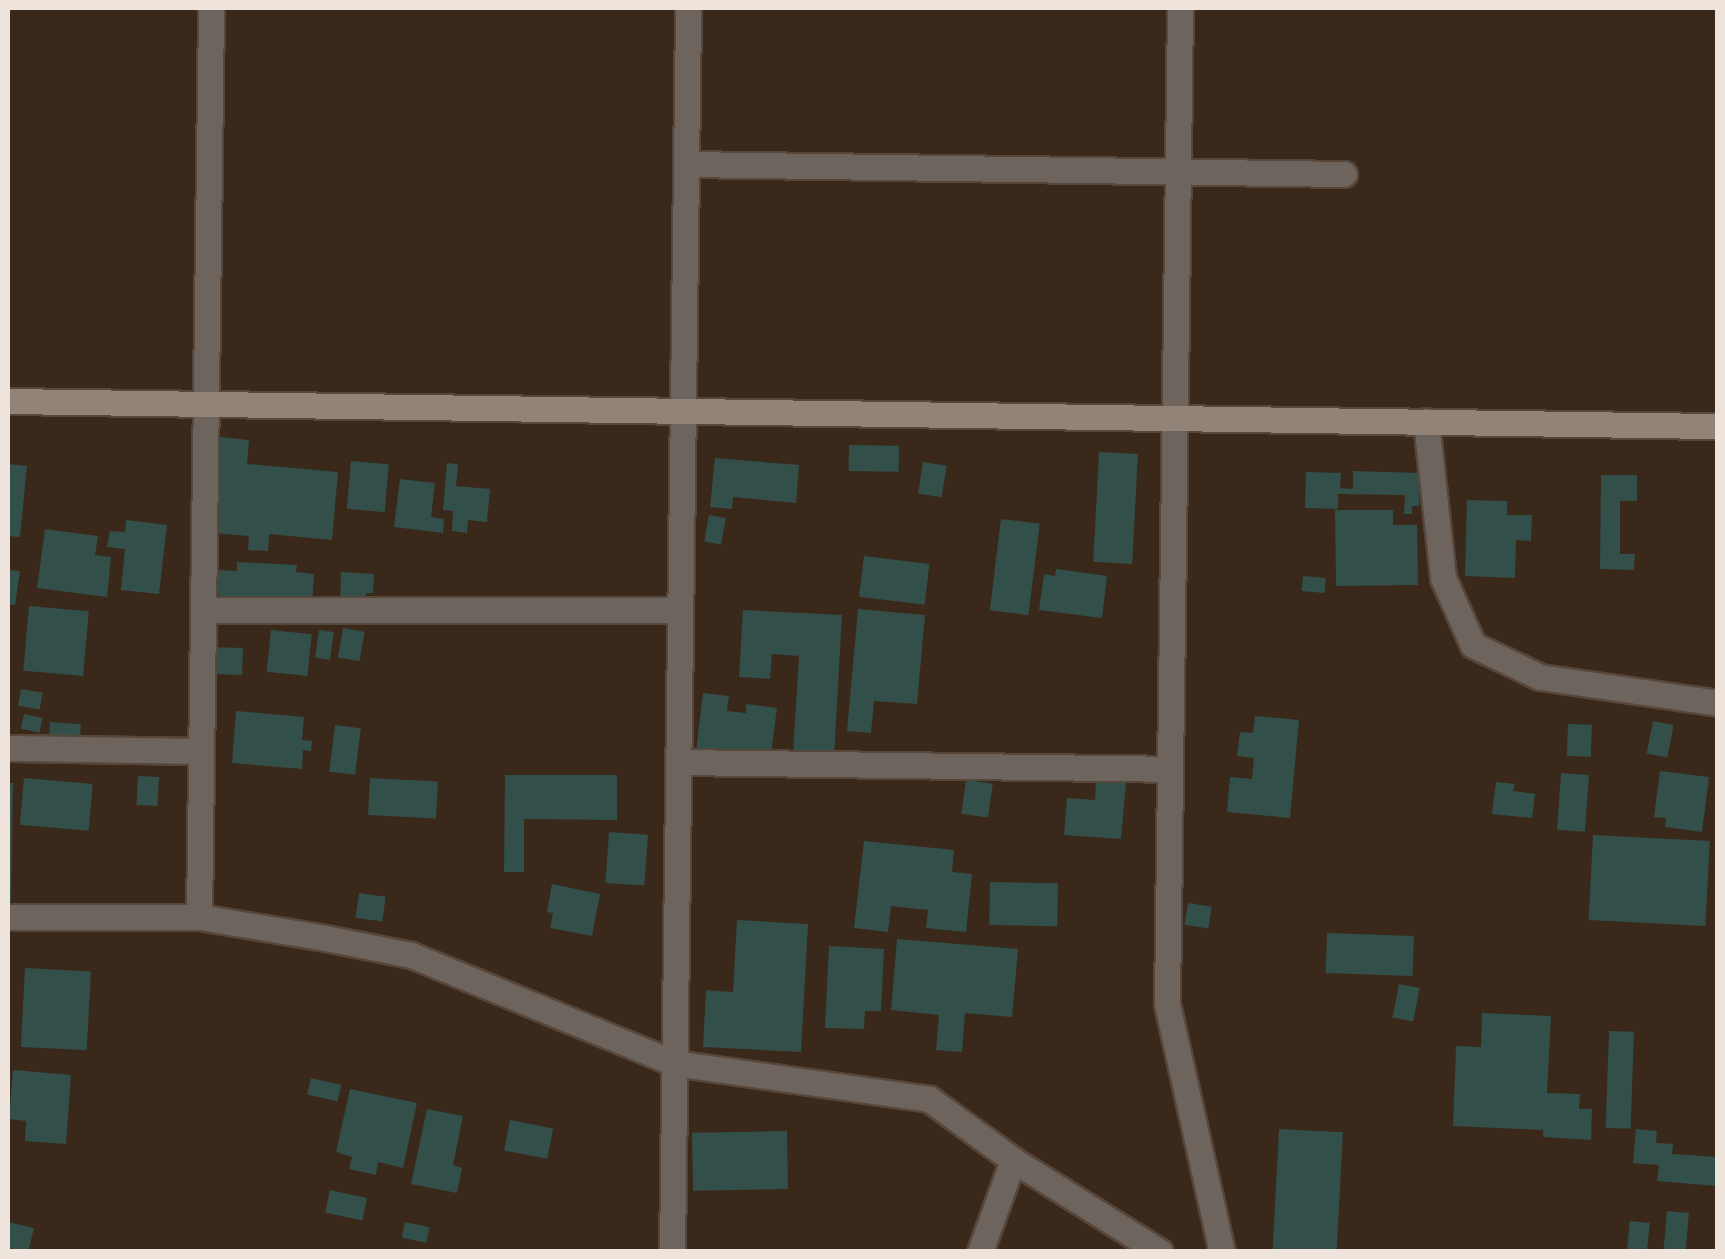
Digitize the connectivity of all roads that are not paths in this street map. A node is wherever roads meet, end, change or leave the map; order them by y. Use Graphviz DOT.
graph roads {
  1 [pos="210,8"];
  2 [pos="688,8"];
  3 [pos="1180,8"];
  4 [pos="686,164"];
  5 [pos="1178,172"];
  6 [pos="1344,174"];
  7 [pos="8,400"];
  8 [pos="206,403"];
  9 [pos="683,410"];
  10 [pos="1175,418"];
  11 [pos="1426,421"];
  12 [pos="1718,426"];
  13 [pos="205,610"];
  14 [pos="680,610"];
  15 [pos="1718,703"];
  16 [pos="8,748"];
  17 [pos="202,751"];
  18 [pos="679,762"];
  19 [pos="1170,769"];
  20 [pos="8,917"];
  21 [pos="199,917"];
  22 [pos="674,1063"];
  23 [pos="1013,1160"];
  24 [pos="672,1252"];
  25 [pos="980,1252"];
  26 [pos="1160,1252"];
  27 [pos="1222,1252"];
  1 -- 8 [label="street"];
  2 -- 4 [label="street"];
  3 -- 5 [label="street"];
  4 -- 5 [label="street"];
  4 -- 9 [label="street"];
  5 -- 6 [label="street"];
  5 -- 10 [label="street"];
  7 -- 8 [label="street"];
  8 -- 9 [label="street"];
  8 -- 13 [label="street"];
  9 -- 10 [label="street"];
  9 -- 14 [label="street"];
  10 -- 11 [label="street"];
  10 -- 19 [label="street"];
  11 -- 12 [label="street"];
  11 -- 15 [label="street"];
  13 -- 14 [label="street"];
  13 -- 17 [label="street"];
  14 -- 18 [label="street"];
  16 -- 17 [label="street"];
  17 -- 21 [label="street"];
  18 -- 19 [label="street"];
  18 -- 22 [label="street"];
  19 -- 27 [label="street"];
  20 -- 21 [label="street"];
  21 -- 22 [label="street"];
  22 -- 23 [label="street"];
  22 -- 24 [label="street"];
  23 -- 25 [label="street"];
  23 -- 26 [label="street"];
}
